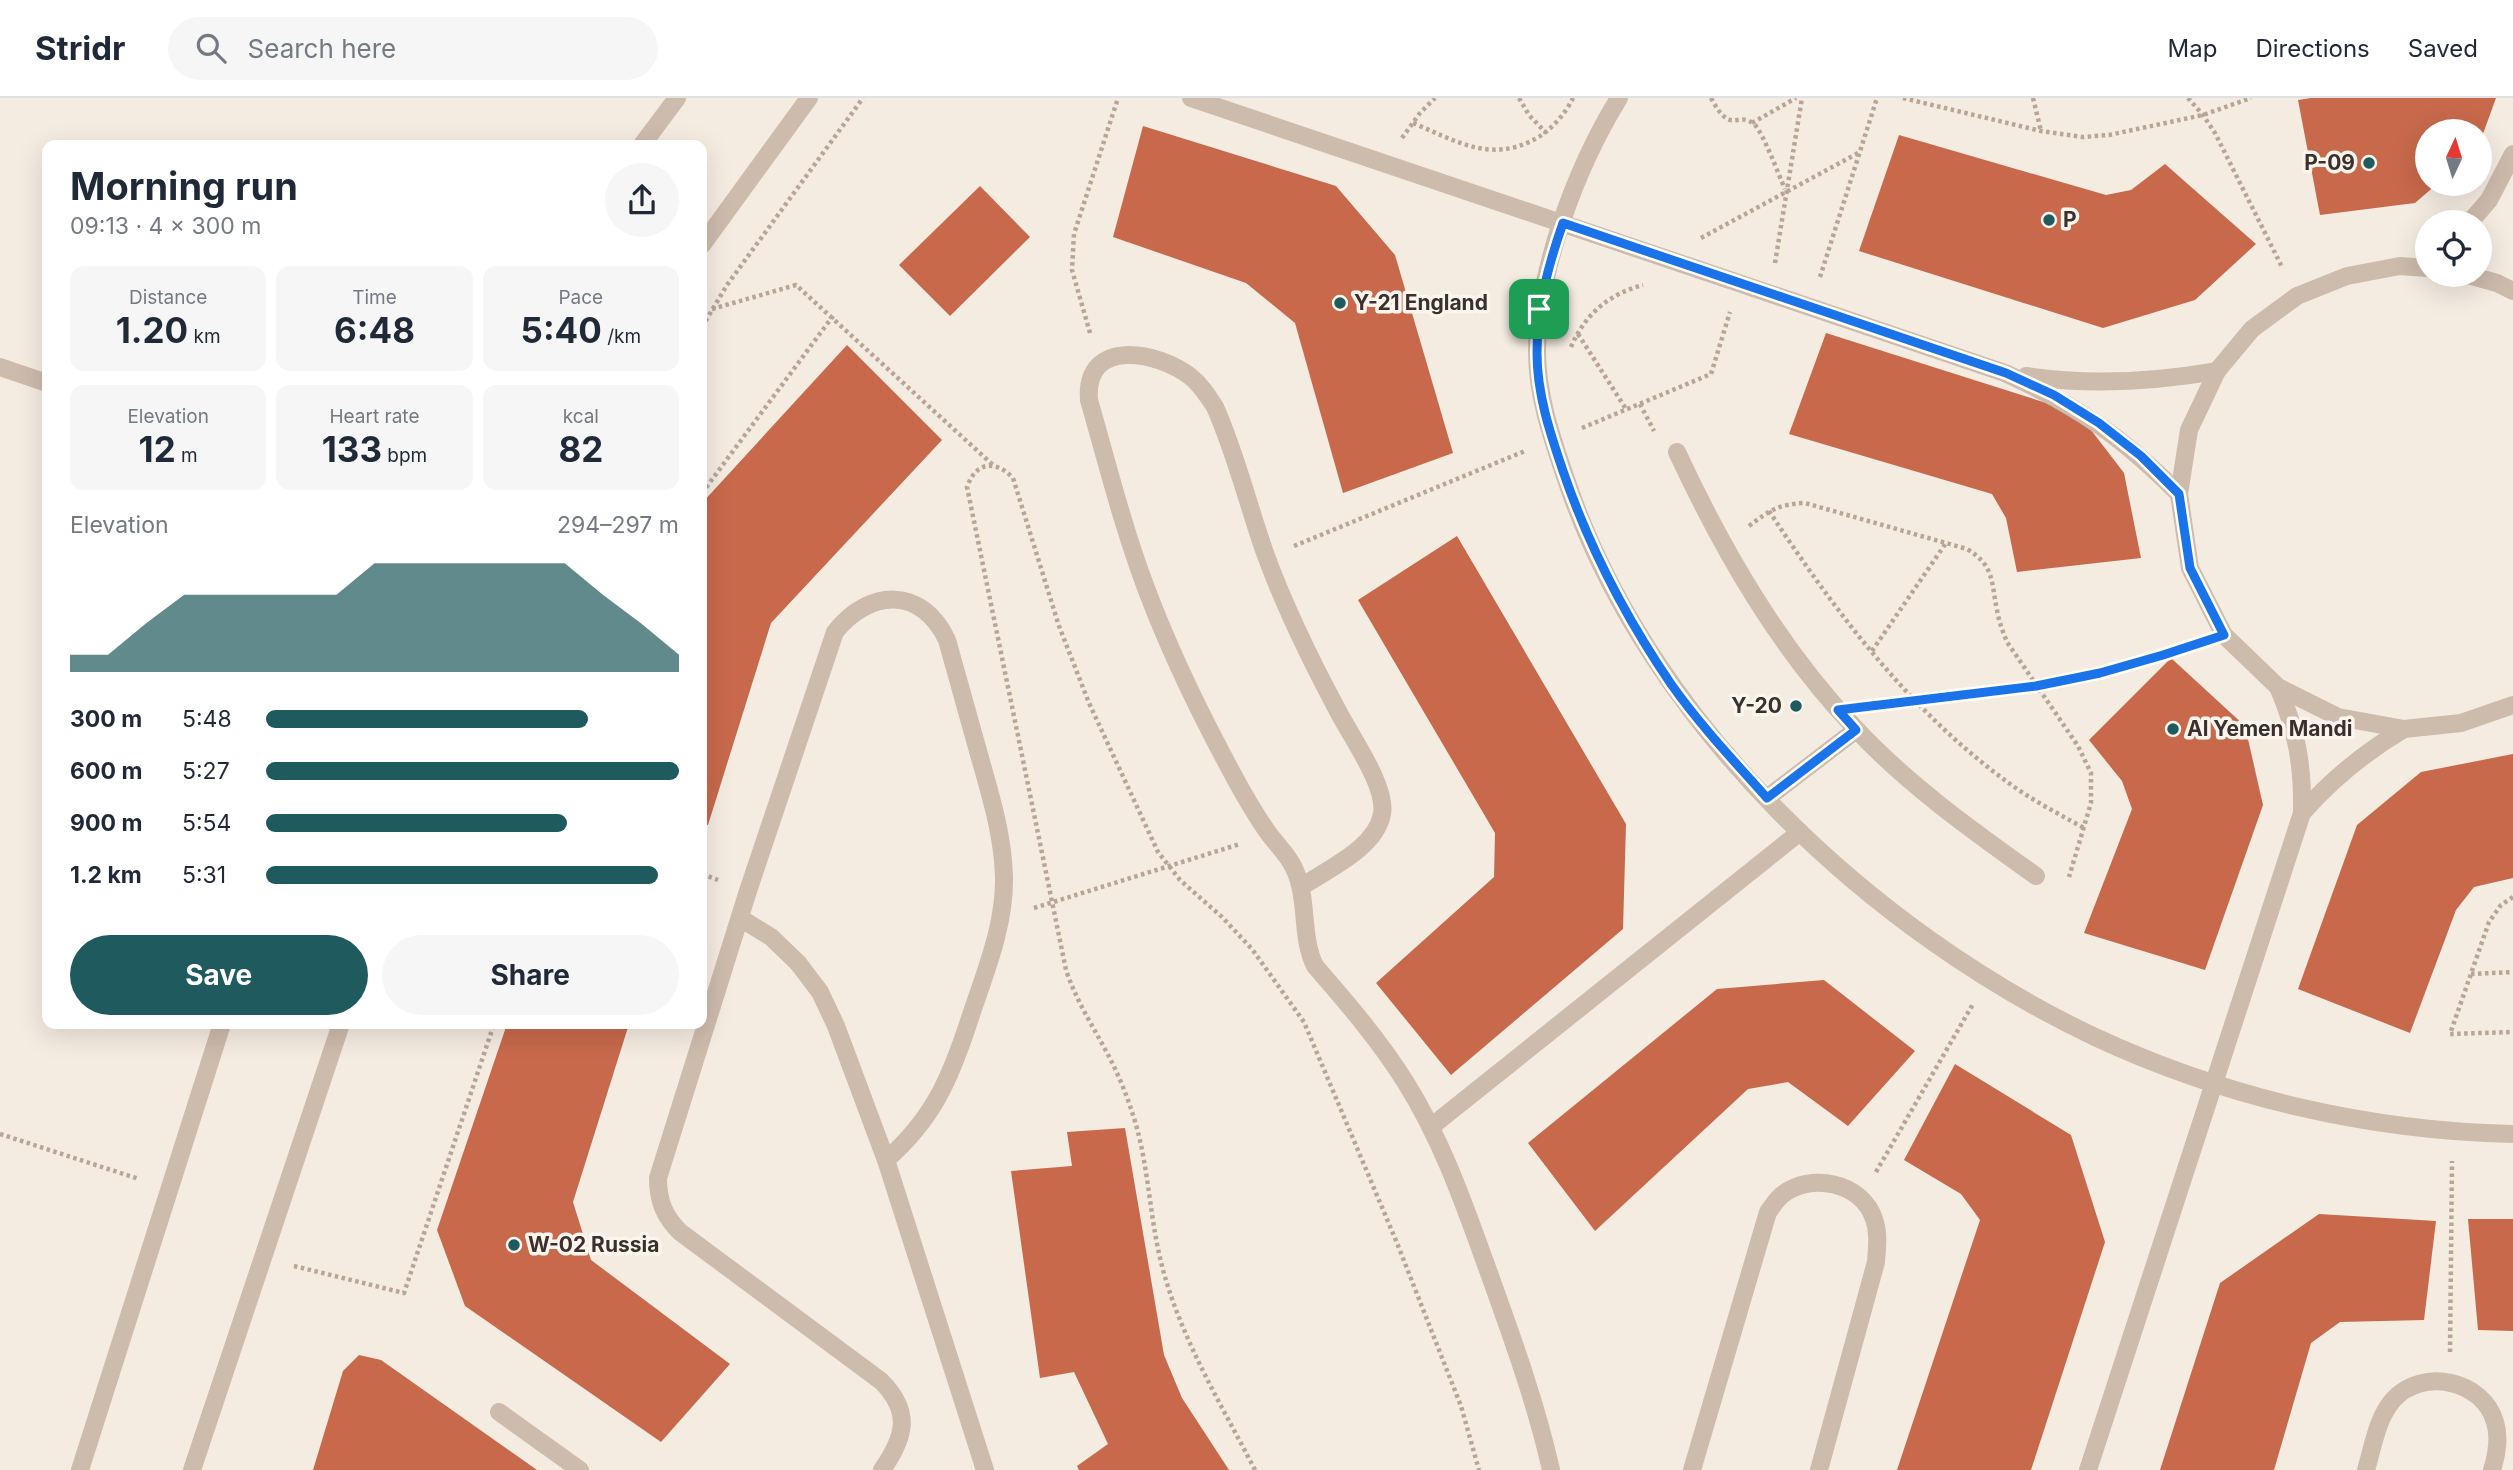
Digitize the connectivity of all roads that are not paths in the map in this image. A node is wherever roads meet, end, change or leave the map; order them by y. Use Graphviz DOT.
graph roads {
  1 [pos="677,98"];
  2 [pos="809,98"];
  3 [pos="1191,98"];
  4 [pos="1619,98"];
  5 [pos="646,140"];
  6 [pos="2513,154"];
  7 [pos="2480,210"];
  8 [pos="1563,223"];
  9 [pos="707,238"];
  10 [pos="2415,260"];
  11 [pos="2400,266"];
  12 [pos="2415,267"];
  13 [pos="2492,282"];
  14 [pos="2513,291"];
  15 [pos="0,367"];
  16 [pos="2217,371"];
  17 [pos="2006,373"];
  18 [pos="42,381"];
  19 [pos="1677,452"];
  20 [pos="2179,494"];
  21 [pos="2278,687"];
  22 [pos="2513,705"];
  23 [pos="2404,729"];
  24 [pos="1856,730"];
  25 [pos="1767,798"];
  26 [pos="2302,813"];
  27 [pos="1800,832"];
  28 [pos="2036,876"];
  29 [pos="1301,887"];
  30 [pos="740,918"];
  31 [pos="707,1023"];
  32 [pos="215,1029"];
  33 [pos="220,1029"];
  34 [pos="339,1029"];
  35 [pos="705,1029"];
  36 [pos="215,1045"];
  37 [pos="2215,1083"];
  38 [pos="1432,1126"];
  39 [pos="2513,1134"];
  40 [pos="886,1160"];
  41 [pos="499,1412"];
  42 [pos="1556,1468"];
  43 [pos="80,1470"];
  44 [pos="192,1470"];
  45 [pos="580,1470"];
  46 [pos="882,1470"];
  47 [pos="985,1470"];
  48 [pos="1692,1470"];
  49 [pos="1819,1470"];
  50 [pos="2088,1470"];
  51 [pos="2366,1470"];
  52 [pos="2492,1470"];
  1 -- 5 [label="street"];
  2 -- 9 [label="street"];
  3 -- 8 [label="street"];
  4 -- 8 [label="street"];
  6 -- 7 [label="street"];
  8 -- 17 [label="street"];
  8 -- 25 [label="street"];
  10 -- 11 [label="street"];
  11 -- 12 [label="street"];
  11 -- 16 [label="street"];
  13 -- 14 [label="street"];
  15 -- 18 [label="street"];
  16 -- 17 [label="street"];
  16 -- 20 [label="street"];
  17 -- 20 [label="street"];
  19 -- 24 [label="street"];
  20 -- 21 [label="street"];
  21 -- 23 [label="street"];
  21 -- 26 [label="street"];
  22 -- 23 [label="street"];
  23 -- 26 [label="street"];
  24 -- 25 [label="street"];
  24 -- 28 [label="street"];
  25 -- 27 [label="street"];
  26 -- 37 [label="street"];
  27 -- 37 [label="street"];
  27 -- 38 [label="street"];
  29 -- 29 [label="street"];
  29 -- 38 [label="street"];
  30 -- 31 [label="street"];
  30 -- 40 [label="street"];
  30 -- 40 [label="street"];
  32 -- 36 [label="street"];
  33 -- 36 [label="street"];
  34 -- 44 [label="street"];
  35 -- 46 [label="street"];
  36 -- 43 [label="street"];
  37 -- 39 [label="street"];
  37 -- 50 [label="street"];
  38 -- 42 [label="street"];
  40 -- 47 [label="street"];
  41 -- 45 [label="street"];
  48 -- 49 [label="street"];
  51 -- 52 [label="street"];
}
